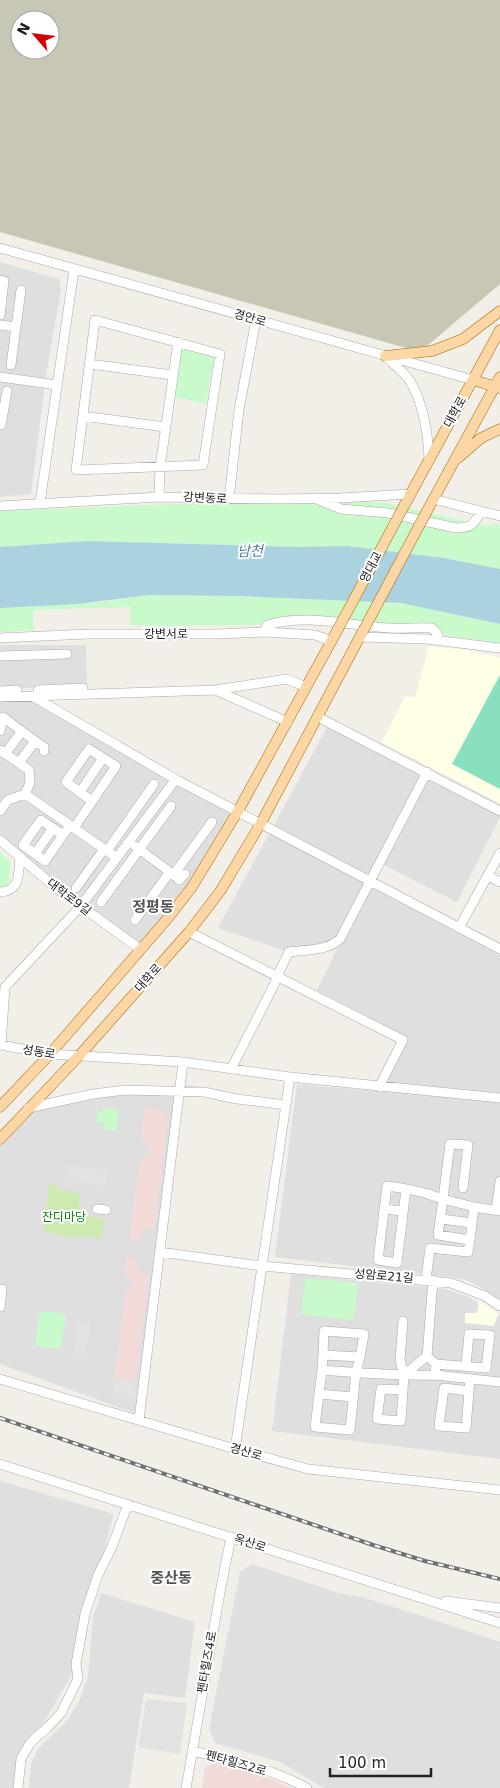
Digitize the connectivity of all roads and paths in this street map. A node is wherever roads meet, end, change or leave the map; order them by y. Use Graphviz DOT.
graph roads {
  1 [pos="0,248"];
  2 [pos="74,270"];
  3 [pos="0,280"];
  4 [pos="21,290"];
  5 [pos="500,310"];
  6 [pos="0,315"];
  7 [pos="256,320"];
  8 [pos="0,325"];
  9 [pos="16,326"];
  10 [pos="500,330"];
  11 [pos="178,342"];
  12 [pos="385,356"];
  13 [pos="90,364"];
  14 [pos="11,365"];
  15 [pos="172,375"];
  16 [pos="0,377"];
  17 [pos="472,380"];
  18 [pos="498,384"];
  19 [pos="57,386"];
  20 [pos="7,391"];
  21 [pos="83,416"];
  22 [pos="0,427"];
  23 [pos="165,427"];
  24 [pos="500,429"];
  25 [pos="430,459"];
  26 [pos="454,462"];
  27 [pos="160,467"];
  28 [pos="411,494"];
  29 [pos="159,497"];
  30 [pos="312,497"];
  31 [pos="229,499"];
  32 [pos="433,499"];
  33 [pos="40,503"];
  34 [pos="0,506"];
  35 [pos="481,511"];
  36 [pos="500,516"];
  37 [pos="338,629"];
  38 [pos="265,632"];
  39 [pos="361,634"];
  40 [pos="0,638"];
  41 [pos="438,640"];
  42 [pos="332,641"];
  43 [pos="500,648"];
  44 [pos="34,649"];
  45 [pos="67,654"];
  46 [pos="0,656"];
  47 [pos="16,656"];
  48 [pos="306,687"];
  49 [pos="83,688"];
  50 [pos="214,690"];
  51 [pos="0,691"];
  52 [pos="34,694"];
  53 [pos="0,697"];
  54 [pos="318,716"];
  55 [pos="288,722"];
  56 [pos="0,731"];
  57 [pos="22,731"];
  58 [pos="35,741"];
  59 [pos="44,751"];
  60 [pos="2,752"];
  61 [pos="103,758"];
  62 [pos="19,763"];
  63 [pos="427,772"];
  64 [pos="176,779"];
  65 [pos="154,784"];
  66 [pos="80,792"];
  67 [pos="0,794"];
  68 [pos="25,794"];
  69 [pos="8,800"];
  70 [pos="92,801"];
  71 [pos="171,806"];
  72 [pos="0,811"];
  73 [pos="238,811"];
  74 [pos="500,811"];
  75 [pos="54,814"];
  76 [pos="212,822"];
  77 [pos="261,823"];
  78 [pos="50,826"];
  79 [pos="72,827"];
  80 [pos="63,835"];
  81 [pos="0,840"];
  82 [pos="129,842"];
  83 [pos="140,849"];
  84 [pos="105,850"];
  85 [pos="500,853"];
  86 [pos="35,854"];
  87 [pos="20,858"];
  88 [pos="117,858"];
  89 [pos="170,872"];
  90 [pos="185,874"];
  91 [pos="488,876"];
  92 [pos="371,880"];
  93 [pos="500,882"];
  94 [pos="76,888"];
  95 [pos="0,892"];
  96 [pos="102,902"];
  97 [pos="80,907"];
  98 [pos="135,920"];
  99 [pos="459,928"];
  100 [pos="190,932"];
  101 [pos="140,949"];
  102 [pos="500,949"];
  103 [pos="277,976"];
  104 [pos="0,1045"];
  105 [pos="50,1054"];
  106 [pos="79,1056"];
  107 [pos="183,1062"];
  108 [pos="231,1069"];
  109 [pos="290,1078"];
  110 [pos="379,1087"];
  111 [pos="179,1092"];
  112 [pos="500,1098"];
  113 [pos="286,1105"];
  114 [pos="0,1107"];
  115 [pos="28,1108"];
  116 [pos="0,1139"];
  117 [pos="500,1185"];
  118 [pos="463,1188"];
  119 [pos="406,1189"];
  120 [pos="443,1199"];
  121 [pos="474,1207"];
  122 [pos="384,1209"];
  123 [pos="498,1210"];
  124 [pos="403,1211"];
  125 [pos="441,1219"];
  126 [pos="472,1223"];
  127 [pos="470,1240"];
  128 [pos="160,1252"];
  129 [pos="262,1266"];
  130 [pos="430,1280"];
  131 [pos="2,1289"];
  132 [pos="500,1306"];
  133 [pos="0,1307"];
  134 [pos="404,1321"];
  135 [pos="323,1355"];
  136 [pos="426,1356"];
  137 [pos="360,1357"];
  138 [pos="436,1364"];
  139 [pos="466,1366"];
  140 [pos="322,1370"];
  141 [pos="356,1372"];
  142 [pos="404,1375"];
  143 [pos="434,1375"];
  144 [pos="470,1378"];
  145 [pos="0,1379"];
  146 [pos="500,1382"];
  147 [pos="403,1390"];
  148 [pos="469,1391"];
  149 [pos="319,1394"];
  150 [pos="353,1398"];
  151 [pos="139,1420"];
  152 [pos="235,1449"];
  153 [pos="0,1464"];
  154 [pos="500,1490"];
  155 [pos="128,1504"];
  156 [pos="231,1537"];
  157 [pos="422,1598"];
  158 [pos="500,1608"];
  159 [pos="500,1623"];
  160 [pos="192,1751"];
  161 [pos="18,1788"];
  162 [pos="186,1788"];
  163 [pos="307,1788"];
  1 -- 2 [label="street, 경안로"];
  2 -- 7 [label="street, 경안로"];
  2 -- 19 [label="street"];
  3 -- 6 [label="street"];
  4 -- 9 [label="street"];
  5 -- 12 [label="main road"];
  7 -- 12 [label="street, 경안로"];
  7 -- 31 [label="street"];
  8 -- 9 [label="street"];
  9 -- 14 [label="street"];
  10 -- 17 [label="main road, 대학로"];
  11 -- 13 [label="street"];
  11 -- 15 [label="street"];
  11 -- 27 [label="street"];
  12 -- 17 [label="street, 경안로"];
  12 -- 25 [label="street"];
  13 -- 15 [label="street"];
  13 -- 21 [label="street"];
  15 -- 23 [label="street"];
  16 -- 19 [label="street"];
  17 -- 18 [label="main road, 경안로"];
  17 -- 25 [label="main road, 대학로"];
  18 -- 26 [label="main road, 영대교"];
  19 -- 33 [label="street"];
  20 -- 22 [label="street"];
  21 -- 23 [label="street"];
  21 -- 27 [label="street"];
  23 -- 27 [label="street"];
  24 -- 26 [label="main road"];
  25 -- 28 [label="main road, 대학로"];
  26 -- 32 [label="main road, 영대교"];
  27 -- 29 [label="street"];
  28 -- 30 [label="street, 강변동로"];
  28 -- 37 [label="main road, 영대교, bridge"];
  29 -- 31 [label="street, 강변동로"];
  29 -- 33 [label="street, 강변동로"];
  30 -- 31 [label="street, 강변동로"];
  30 -- 35 [label="street"];
  32 -- 35 [label="street"];
  32 -- 39 [label="main road, 영대교, bridge"];
  33 -- 34 [label="street, 강변동로"];
  35 -- 36 [label="street"];
  37 -- 42 [label="main road, 대학로"];
  38 -- 40 [label="street, 강변서로"];
  38 -- 41 [label="street"];
  38 -- 42 [label="street, 강변서로"];
  39 -- 41 [label="street"];
  39 -- 54 [label="main road, 영대교"];
  41 -- 43 [label="street"];
  42 -- 48 [label="main road, 대학로"];
  44 -- 47 [label="street"];
  45 -- 47 [label="street"];
  46 -- 47 [label="street"];
  48 -- 50 [label="street"];
  48 -- 55 [label="main road, 대학로"];
  49 -- 52 [label="street"];
  50 -- 52 [label="street"];
  50 -- 55 [label="street"];
  51 -- 52 [label="street"];
  52 -- 53 [label="street"];
  52 -- 64 [label="street"];
  54 -- 63 [label="street"];
  54 -- 77 [label="main road, 대학로"];
  55 -- 73 [label="main road, 대학로"];
  56 -- 57 [label="street"];
  57 -- 58 [label="street"];
  57 -- 60 [label="street"];
  58 -- 59 [label="street"];
  58 -- 62 [label="street"];
  60 -- 62 [label="street"];
  61 -- 66 [label="street"];
  61 -- 66 [label="street"];
  61 -- 70 [label="street"];
  62 -- 68 [label="street"];
  63 -- 74 [label="street"];
  63 -- 92 [label="street"];
  64 -- 73 [label="street"];
  64 -- 82 [label="street"];
  65 -- 84 [label="street"];
  66 -- 70 [label="street"];
  67 -- 69 [label="street"];
  68 -- 69 [label="street"];
  68 -- 75 [label="street"];
  69 -- 72 [label="street"];
  70 -- 79 [label="street"];
  71 -- 83 [label="street"];
  73 -- 77 [label="street"];
  73 -- 101 [label="main road, 대학로"];
  75 -- 78 [label="street"];
  75 -- 79 [label="street"];
  76 -- 89 [label="street"];
  77 -- 92 [label="street"];
  77 -- 100 [label="main road, 대학로"];
  78 -- 80 [label="street"];
  78 -- 86 [label="street"];
  78 -- 86 [label="street"];
  79 -- 80 [label="street"];
  79 -- 84 [label="street"];
  80 -- 86 [label="street"];
  81 -- 87 [label="street, 대학로9길"];
  82 -- 83 [label="street"];
  82 -- 88 [label="street"];
  83 -- 89 [label="street"];
  83 -- 96 [label="street"];
  84 -- 88 [label="street"];
  84 -- 94 [label="street"];
  85 -- 91 [label="street"];
  87 -- 95 [label="street"];
  87 -- 97 [label="street, 대학로9길"];
  88 -- 97 [label="street"];
  89 -- 90 [label="street"];
  89 -- 98 [label="street"];
  91 -- 93 [label="street"];
  91 -- 99 [label="street"];
  92 -- 99 [label="street"];
  92 -- 103 [label="street"];
  97 -- 101 [label="street, 대학로9길"];
  97 -- 104 [label="street"];
  99 -- 102 [label="street"];
  100 -- 103 [label="street"];
  100 -- 106 [label="main road, 대학로"];
  101 -- 105 [label="main road, 대학로"];
  103 -- 108 [label="street"];
  103 -- 110 [label="street"];
  104 -- 105 [label="street, 성동로"];
  105 -- 106 [label="street, 성동로"];
  105 -- 114 [label="main road, 대학로"];
  106 -- 107 [label="street, 성동로"];
  106 -- 115 [label="main road, 대학로"];
  107 -- 108 [label="street, 성동로"];
  107 -- 111 [label="street"];
  108 -- 109 [label="street, 성동로"];
  109 -- 110 [label="street, 성동로"];
  109 -- 113 [label="street"];
  110 -- 112 [label="street, 성동로"];
  111 -- 113 [label="street"];
  111 -- 115 [label="street"];
  111 -- 128 [label="street"];
  113 -- 129 [label="street"];
  115 -- 116 [label="main road, 대학로"];
  117 -- 123 [label="street"];
  118 -- 120 [label="street"];
  119 -- 120 [label="street"];
  119 -- 122 [label="street"];
  119 -- 124 [label="street"];
  120 -- 121 [label="street"];
  120 -- 125 [label="street"];
  121 -- 123 [label="street"];
  121 -- 126 [label="street"];
  122 -- 124 [label="street"];
  122 -- 124 [label="street"];
  125 -- 126 [label="street"];
  125 -- 127 [label="street"];
  126 -- 127 [label="street"];
  127 -- 130 [label="street"];
  128 -- 129 [label="street, 성암로21길"];
  128 -- 151 [label="street"];
  129 -- 130 [label="street, 성암로21길"];
  129 -- 152 [label="street"];
  130 -- 132 [label="street, 성암로21길"];
  130 -- 136 [label="street"];
  131 -- 133 [label="street"];
  134 -- 142 [label="street"];
  135 -- 137 [label="street"];
  135 -- 137 [label="street"];
  135 -- 140 [label="street"];
  136 -- 138 [label="street"];
  136 -- 142 [label="street"];
  137 -- 141 [label="street"];
  138 -- 139 [label="street"];
  138 -- 143 [label="street"];
  140 -- 141 [label="street"];
  140 -- 149 [label="street"];
  141 -- 142 [label="street"];
  141 -- 150 [label="street"];
  142 -- 143 [label="street"];
  142 -- 147 [label="street"];
  143 -- 144 [label="street"];
  144 -- 146 [label="street"];
  144 -- 148 [label="street"];
  145 -- 151 [label="street, 경산로"];
  148 -- 148 [label="street"];
  149 -- 150 [label="street"];
  149 -- 150 [label="street"];
  151 -- 152 [label="street, 경산로"];
  152 -- 154 [label="street, 경산로"];
  153 -- 155 [label="street, 옥산로"];
  155 -- 156 [label="street, 옥산로"];
  155 -- 161 [label="street"];
  156 -- 157 [label="street, 옥산로"];
  156 -- 160 [label="street, 펜타힐즈4로"];
  157 -- 158 [label="street"];
  157 -- 159 [label="street, 옥산로"];
  160 -- 162 [label="street, 펜타힐즈4로"];
  160 -- 163 [label="street, 펜타힐즈2로"];
}
